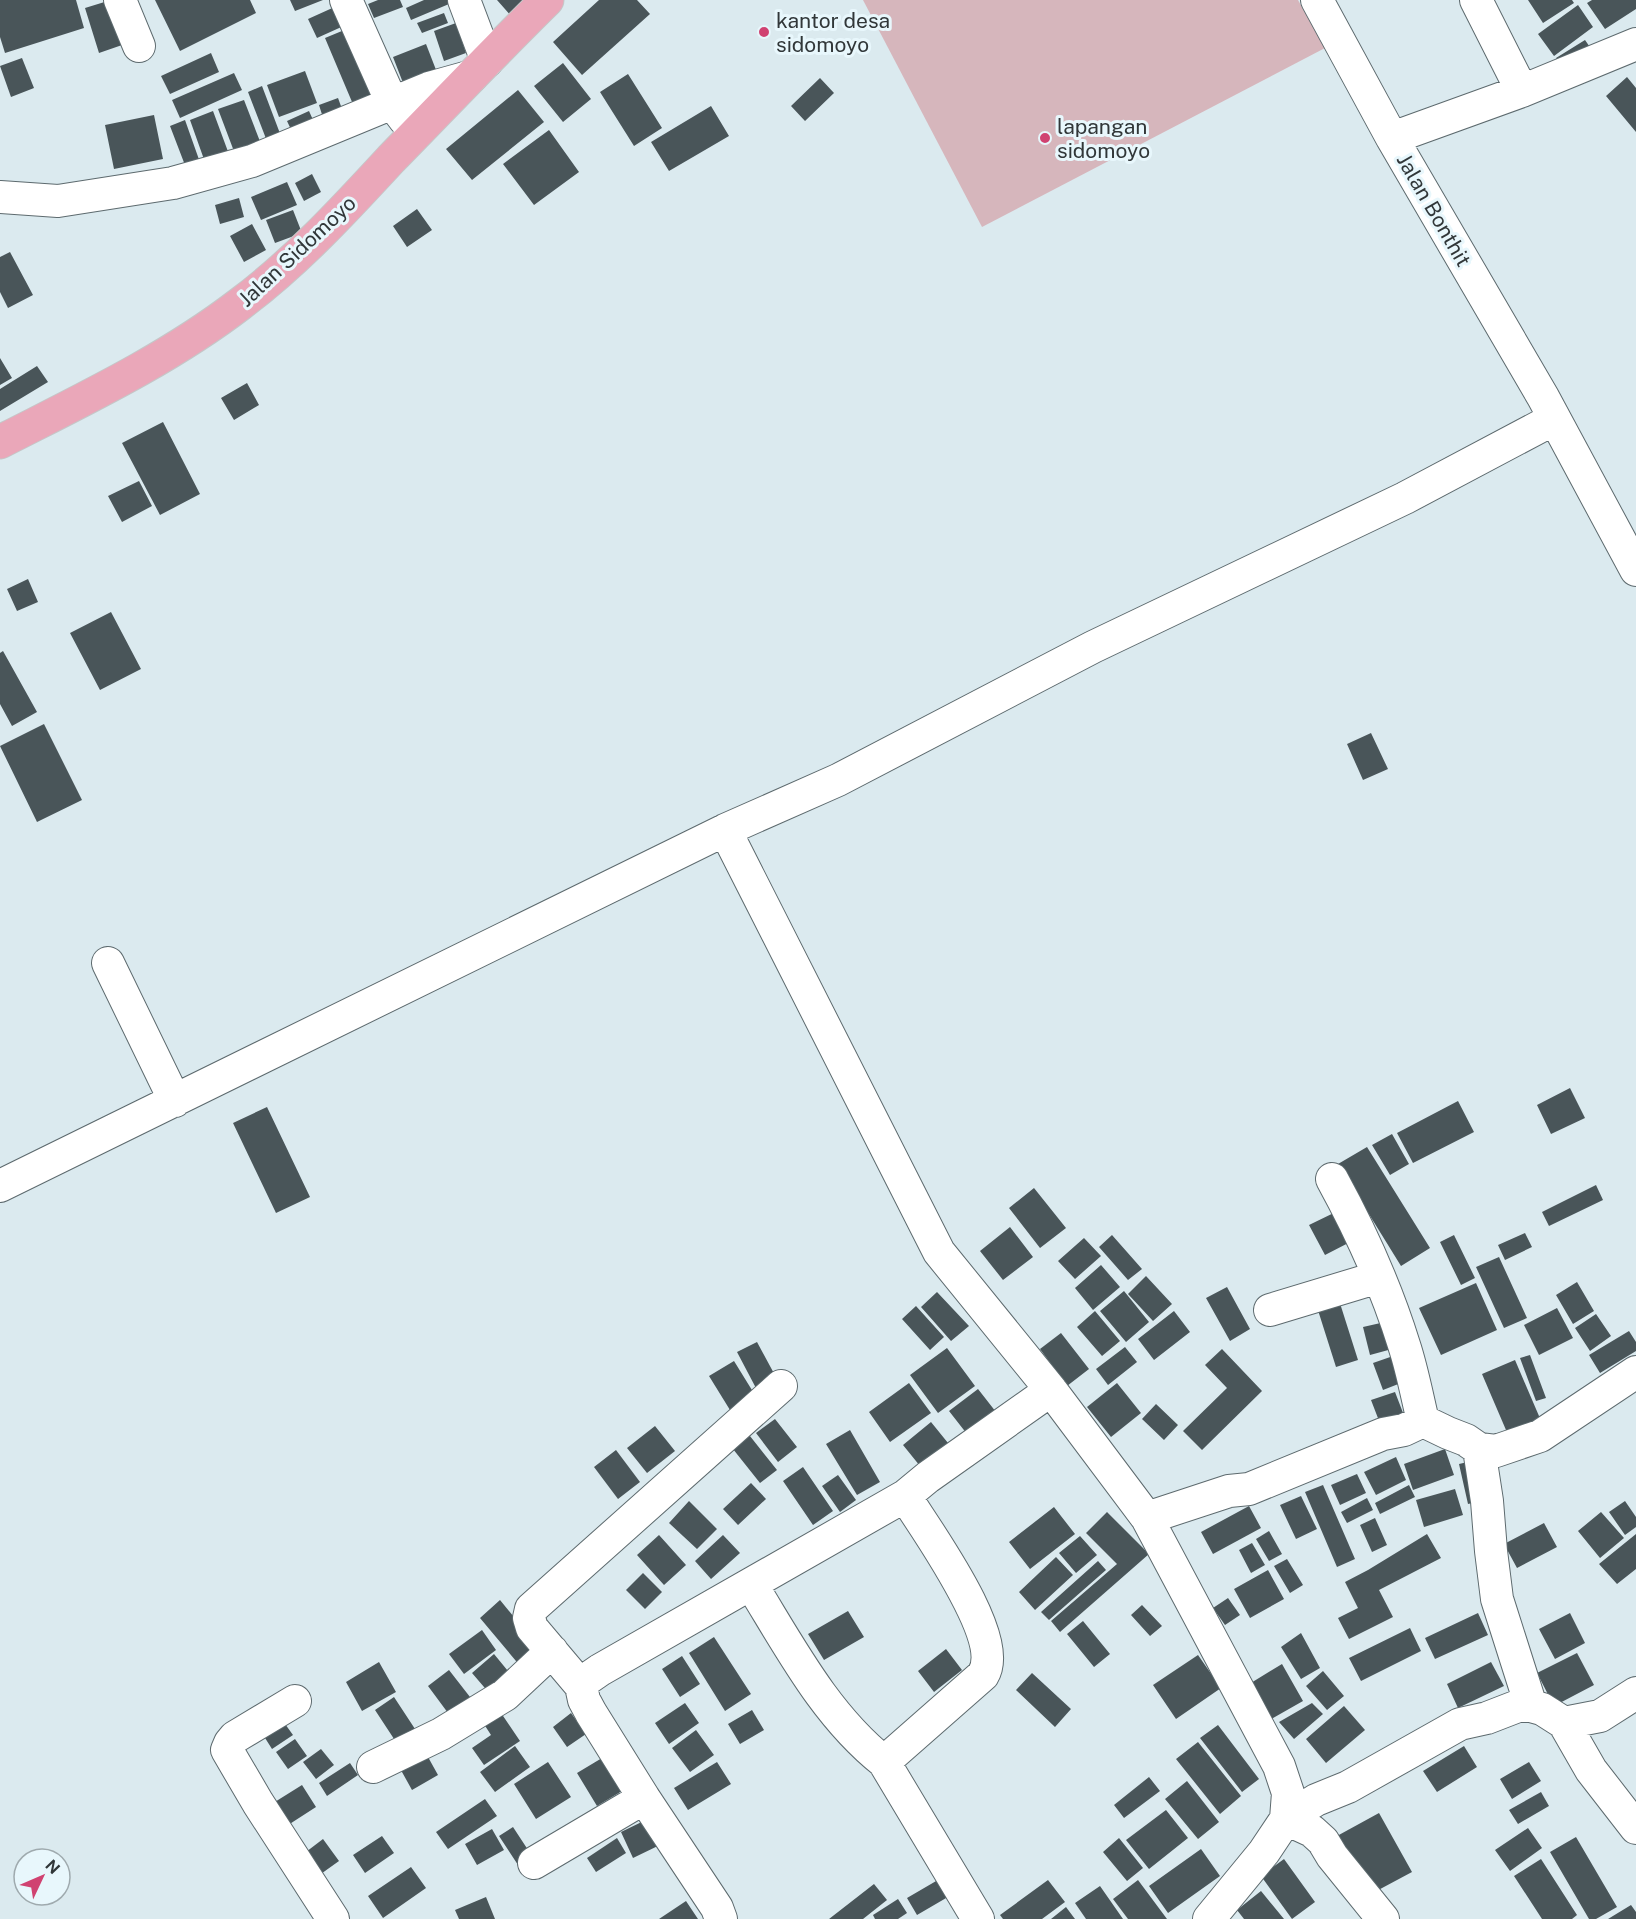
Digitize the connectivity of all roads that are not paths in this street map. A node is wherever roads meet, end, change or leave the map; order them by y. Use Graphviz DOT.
graph roads {
  1 [pos="120,0"];
  2 [pos="346,0"];
  3 [pos="464,0"];
  4 [pos="547,0"];
  5 [pos="1317,0"];
  6 [pos="1476,0"];
  7 [pos="1636,44"];
  8 [pos="139,46"];
  9 [pos="479,68"];
  10 [pos="1522,91"];
  11 [pos="392,104"];
  12 [pos="1392,138"];
  13 [pos="411,139"];
  14 [pos="0,197"];
  15 [pos="1554,419"];
  16 [pos="0,442"];
  17 [pos="1636,570"];
  18 [pos="725,830"];
  19 [pos="108,963"];
  20 [pos="175,1101"];
  21 [pos="1332,1179"];
  22 [pos="0,1186"];
  23 [pos="1379,1277"];
  24 [pos="1270,1310"];
  25 [pos="1636,1372"];
  26 [pos="781,1386"];
  27 [pos="1051,1390"];
  28 [pos="1423,1421"];
  29 [pos="1479,1449"];
  30 [pos="905,1496"];
  31 [pos="1147,1518"];
  32 [pos="751,1584"];
  33 [pos="552,1651"];
  34 [pos="581,1686"];
  35 [pos="1636,1693"];
  36 [pos="295,1701"];
  37 [pos="1531,1706"];
  38 [pos="1564,1724"];
  39 [pos="884,1762"];
  40 [pos="373,1767"];
  41 [pos="644,1798"];
  42 [pos="1286,1819"];
  43 [pos="1636,1828"];
  44 [pos="534,1863"];
  45 [pos="1213,1917"];
  46 [pos="333,1919"];
  47 [pos="722,1919"];
  48 [pos="978,1919"];
  49 [pos="1383,1919"];
  1 -- 8 [label="street"];
  2 -- 11 [label="street"];
  3 -- 9 [label="street"];
  4 -- 9 [label="main road, Jalan Sidomoyo"];
  5 -- 12 [label="street, Jalan Bonthit"];
  6 -- 10 [label="street"];
  7 -- 10 [label="street"];
  9 -- 11 [label="street"];
  9 -- 13 [label="main road, Jalan Sidomoyo"];
  10 -- 12 [label="street"];
  11 -- 13 [label="street"];
  11 -- 14 [label="street"];
  12 -- 15 [label="street, Jalan Bonthit"];
  13 -- 16 [label="main road, Jalan Sidomoyo"];
  15 -- 17 [label="street, Jalan Bonthit"];
  15 -- 18 [label="street"];
  18 -- 20 [label="street"];
  18 -- 27 [label="street"];
  19 -- 20 [label="street"];
  20 -- 22 [label="street"];
  21 -- 23 [label="street"];
  23 -- 24 [label="street"];
  23 -- 28 [label="street"];
  25 -- 29 [label="street"];
  26 -- 33 [label="street"];
  27 -- 30 [label="street"];
  27 -- 31 [label="street"];
  28 -- 29 [label="street"];
  28 -- 31 [label="street"];
  29 -- 37 [label="street"];
  30 -- 32 [label="street"];
  30 -- 39 [label="street"];
  31 -- 42 [label="street"];
  32 -- 34 [label="street"];
  32 -- 39 [label="street"];
  33 -- 34 [label="street"];
  33 -- 40 [label="street"];
  34 -- 41 [label="street"];
  35 -- 38 [label="street"];
  36 -- 46 [label="street"];
  37 -- 38 [label="street"];
  37 -- 42 [label="street"];
  38 -- 43 [label="street"];
  39 -- 48 [label="street"];
  41 -- 44 [label="street"];
  41 -- 47 [label="street"];
  42 -- 45 [label="street"];
  42 -- 49 [label="street"];
}
